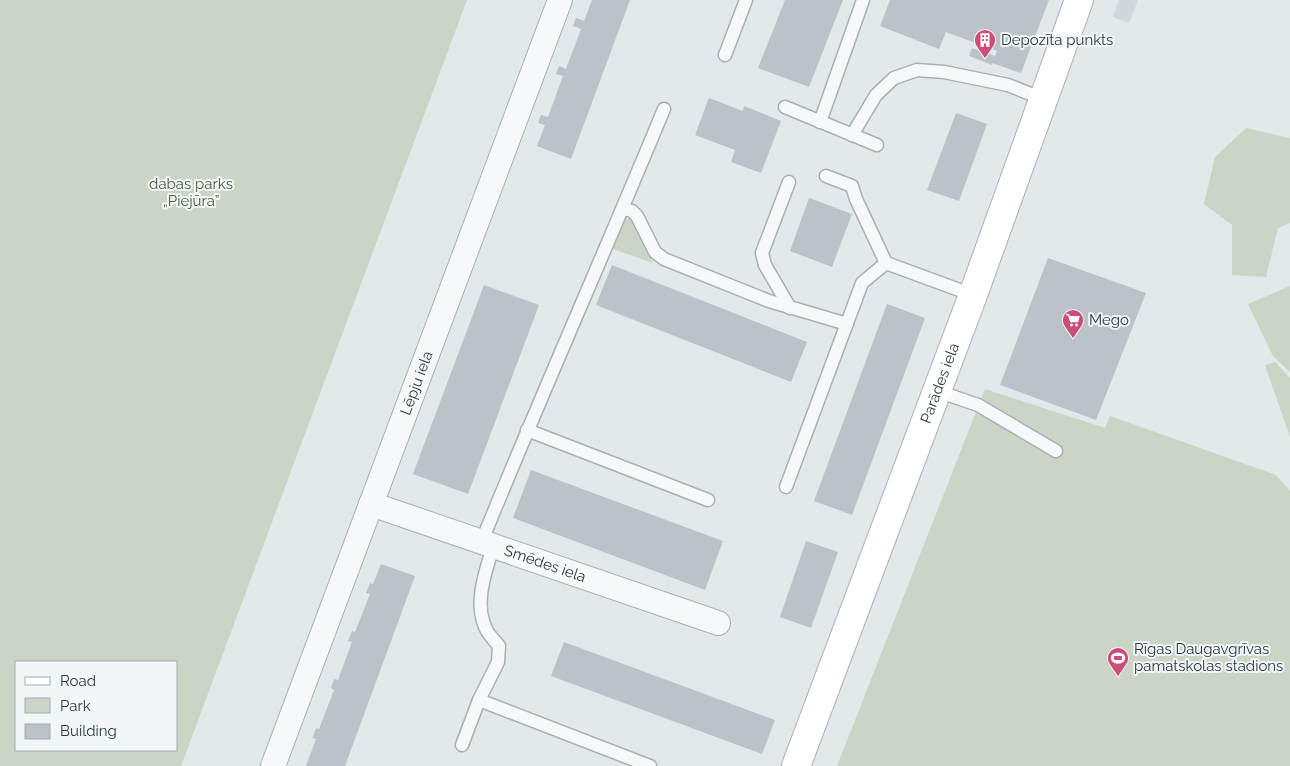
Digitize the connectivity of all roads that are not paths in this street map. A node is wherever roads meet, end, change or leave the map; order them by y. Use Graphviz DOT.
graph roads {
  1 [pos="560,0"];
  2 [pos="746,0"];
  3 [pos="864,0"];
  4 [pos="1079,0"];
  5 [pos="725,55"];
  6 [pos="1043,99"];
  7 [pos="785,107"];
  8 [pos="664,109"];
  9 [pos="820,122"];
  10 [pos="852,135"];
  11 [pos="878,144"];
  12 [pos="826,176"];
  13 [pos="789,182"];
  14 [pos="623,209"];
  15 [pos="886,263"];
  16 [pos="973,294"];
  17 [pos="790,308"];
  18 [pos="847,324"];
  19 [pos="937,391"];
  20 [pos="526,430"];
  21 [pos="1056,451"];
  22 [pos="786,487"];
  23 [pos="708,500"];
  24 [pos="371,504"];
  25 [pos="487,545"];
  26 [pos="718,623"];
  27 [pos="479,700"];
  28 [pos="462,745"];
  29 [pos="273,766"];
  30 [pos="650,766"];
  31 [pos="796,766"];
  1 -- 24 [label="street, Lēpju iela"];
  2 -- 5 [label="lane"];
  3 -- 9 [label="lane"];
  4 -- 6 [label="street, Parādes iela"];
  6 -- 10 [label="lane"];
  6 -- 16 [label="street, Parādes iela"];
  7 -- 9 [label="lane"];
  8 -- 14 [label="lane"];
  9 -- 10 [label="lane"];
  10 -- 11 [label="lane"];
  12 -- 15 [label="lane"];
  13 -- 17 [label="lane"];
  14 -- 17 [label="lane"];
  14 -- 20 [label="lane"];
  15 -- 16 [label="lane"];
  15 -- 18 [label="lane"];
  16 -- 19 [label="street, Parādes iela"];
  17 -- 18 [label="lane"];
  18 -- 22 [label="lane"];
  19 -- 21 [label="lane"];
  19 -- 31 [label="street, Parādes iela"];
  20 -- 23 [label="lane"];
  20 -- 25 [label="lane"];
  24 -- 25 [label="street, Smēdes iela"];
  24 -- 29 [label="street, Lēpju iela"];
  25 -- 26 [label="street, Smēdes iela"];
  25 -- 27 [label="lane"];
  27 -- 28 [label="lane"];
  27 -- 30 [label="lane"];
}
